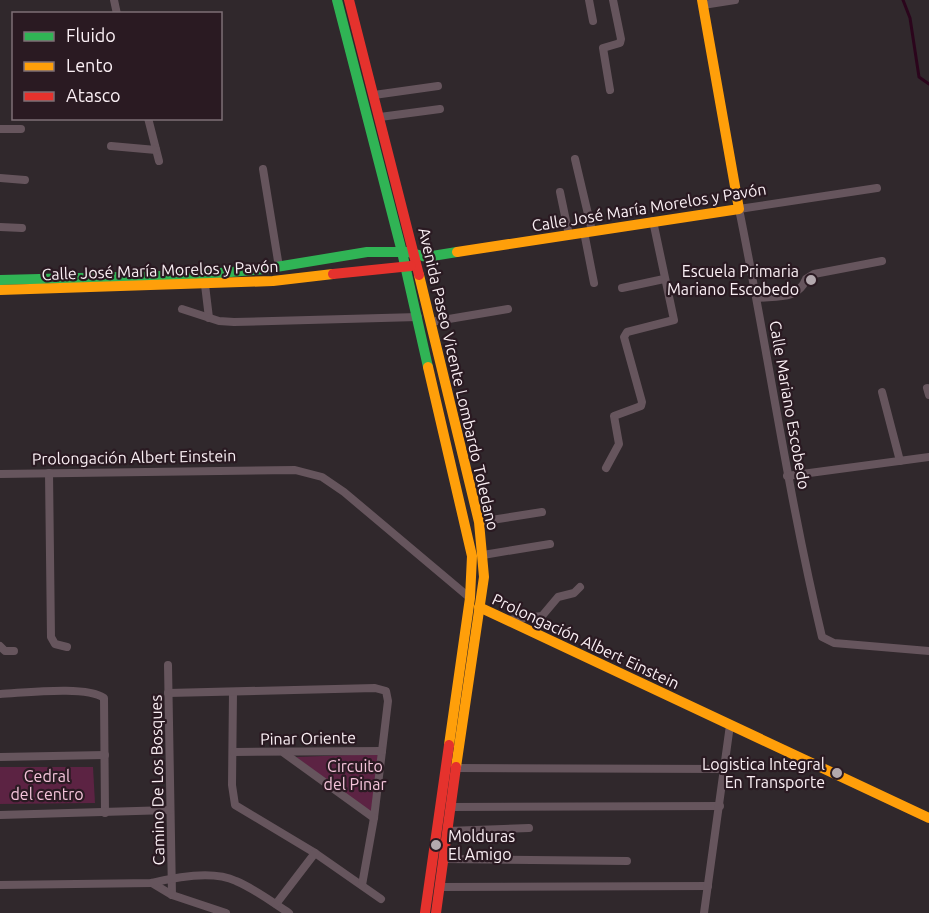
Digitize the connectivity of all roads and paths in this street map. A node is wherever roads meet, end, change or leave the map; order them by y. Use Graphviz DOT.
graph roads {
  1 [pos="337,0"];
  2 [pos="349,0"];
  3 [pos="589,0"];
  4 [pos="613,0"];
  5 [pos="735,0"];
  6 [pos="702,3"];
  7 [pos="592,21"];
  8 [pos="438,86"];
  9 [pos="610,90"];
  10 [pos="374,95"];
  11 [pos="440,109"];
  12 [pos="380,117"];
  13 [pos="148,120"];
  14 [pos="0,129"];
  15 [pos="21,129"];
  16 [pos="111,146"];
  17 [pos="156,150"];
  18 [pos="575,159"];
  19 [pos="159,161"];
  20 [pos="263,169"];
  21 [pos="0,178"];
  22 [pos="25,180"];
  23 [pos="877,188"];
  24 [pos="560,192"];
  25 [pos="739,209"];
  26 [pos="653,221"];
  27 [pos="0,227"];
  28 [pos="22,228"];
  29 [pos="588,232"];
  30 [pos="569,235"];
  31 [pos="408,252"];
  32 [pos="426,257"];
  33 [pos="882,261"];
  34 [pos="411,266"];
  35 [pos="279,267"];
  36 [pos="232,271"];
  37 [pos="664,279"];
  38 [pos="0,280"];
  39 [pos="234,283"];
  40 [pos="594,283"];
  41 [pos="205,285"];
  42 [pos="622,288"];
  43 [pos="0,290"];
  44 [pos="757,298"];
  45 [pos="182,309"];
  46 [pos="508,309"];
  47 [pos="418,317"];
  48 [pos="208,318"];
  49 [pos="431,322"];
  50 [pos="882,392"];
  51 [pos="929,458"];
  52 [pos="900,461"];
  53 [pos="606,468"];
  54 [pos="49,473"];
  55 [pos="0,474"];
  56 [pos="787,476"];
  57 [pos="542,512"];
  58 [pos="479,522"];
  59 [pos="550,544"];
  60 [pos="483,555"];
  61 [pos="580,587"];
  62 [pos="470,598"];
  63 [pos="482,610"];
  64 [pos="503,620"];
  65 [pos="0,646"];
  66 [pos="68,647"];
  67 [pos="14,651"];
  68 [pos="929,651"];
  69 [pos="168,665"];
  70 [pos="233,692"];
  71 [pos="168,693"];
  72 [pos="0,694"];
  73 [pos="730,724"];
  74 [pos="382,751"];
  75 [pos="234,752"];
  76 [pos="284,753"];
  77 [pos="105,755"];
  78 [pos="0,757"];
  79 [pos="455,768"];
  80 [pos="724,769"];
  81 [pos="720,806"];
  82 [pos="450,807"];
  83 [pos="170,810"];
  84 [pos="105,813"];
  85 [pos="0,815"];
  86 [pos="374,818"];
  87 [pos="929,818"];
  88 [pos="529,828"];
  89 [pos="447,831"];
  90 [pos="315,853"];
  91 [pos="444,859"];
  92 [pos="627,861"];
  93 [pos="172,878"];
  94 [pos="152,883"];
  95 [pos="0,885"];
  96 [pos="362,885"];
  97 [pos="708,886"];
  98 [pos="440,887"];
  99 [pos="171,895"];
  100 [pos="381,899"];
  101 [pos="276,904"];
  102 [pos="226,913"];
  103 [pos="289,913"];
  104 [pos="425,913"];
  105 [pos="436,913"];
  106 [pos="704,913"];
  1 -- 31 [label="main road, Avenida Paseo Vicente Lombardo Toledano"];
  2 -- 10 [label="main road, Avenida Paseo Vicente Lombardo Toledano"];
  3 -- 7 [label="street"];
  4 -- 9 [label="street"];
  5 -- 6 [label="street"];
  6 -- 25 [label="main road, Calle Mariano Escobedo"];
  8 -- 10 [label="street"];
  10 -- 12 [label="main road, Avenida Paseo Vicente Lombardo Toledano"];
  11 -- 12 [label="street"];
  12 -- 31 [label="main road, Avenida Paseo Vicente Lombardo Toledano"];
  13 -- 17 [label="street"];
  14 -- 15 [label="street"];
  16 -- 17 [label="street"];
  17 -- 19 [label="street"];
  18 -- 29 [label="street"];
  20 -- 35 [label="street"];
  21 -- 22 [label="street"];
  23 -- 25 [label="street, Calle José María Morelos y Pavón"];
  24 -- 30 [label="street"];
  25 -- 26 [label="main road, Calle José María Morelos y Pavón"];
  25 -- 44 [label="street, Calle Mariano Escobedo"];
  26 -- 29 [label="main road, Calle José María Morelos y Pavón"];
  26 -- 37 [label="street"];
  27 -- 28 [label="street"];
  29 -- 30 [label="main road, Calle José María Morelos y Pavón"];
  29 -- 40 [label="street"];
  30 -- 32 [label="main road, Calle José María Morelos y Pavón"];
  31 -- 32 [label="main road, Calle José María Morelos y Pavón"];
  31 -- 34 [label="main road, Avenida Paseo Vicente Lombardo Toledano"];
  31 -- 35 [label="main road, Calle José María Morelos y Pavón"];
  32 -- 34 [label="main road"];
  33 -- 44 [label="street"];
  34 -- 39 [label="main road, Calle José María Morelos y Pavón"];
  34 -- 47 [label="main road, Avenida Paseo Vicente Lombardo Toledano"];
  34 -- 49 [label="main road, Avenida Paseo Vicente Lombardo Toledano"];
  35 -- 36 [label="main road, Calle José María Morelos y Pavón"];
  36 -- 38 [label="main road, Calle José María Morelos y Pavón"];
  36 -- 39 [label="main road"];
  37 -- 42 [label="street"];
  37 -- 53 [label="street"];
  39 -- 41 [label="main road, Calle José María Morelos y Pavón"];
  41 -- 43 [label="main road, Calle José María Morelos y Pavón"];
  41 -- 48 [label="street"];
  44 -- 56 [label="street, Calle Mariano Escobedo"];
  45 -- 48 [label="street"];
  46 -- 49 [label="street"];
  47 -- 48 [label="street"];
  47 -- 62 [label="main road, Avenida Paseo Vicente Lombardo Toledano"];
  49 -- 58 [label="main road, Avenida Paseo Vicente Lombardo Toledano"];
  50 -- 52 [label="street"];
  51 -- 52 [label="street"];
  52 -- 56 [label="street"];
  54 -- 55 [label="street, Prolongación Albert Einstein"];
  54 -- 62 [label="street, Prolongación Albert Einstein"];
  54 -- 66 [label="street"];
  56 -- 68 [label="street, Calle Mariano Escobedo"];
  57 -- 58 [label="street"];
  58 -- 60 [label="main road, Avenida Paseo Vicente Lombardo Toledano"];
  59 -- 60 [label="street"];
  60 -- 63 [label="main road, Avenida Paseo Vicente Lombardo Toledano"];
  61 -- 64 [label="street"];
  62 -- 63 [label="main road, Prolongación Albert Einstein"];
  62 -- 104 [label="main road, Avenida Paseo Vicente Lombardo Toledano"];
  63 -- 64 [label="main road, Prolongación Albert Einstein"];
  63 -- 79 [label="main road, Avenida Paseo Vicente Lombardo Toledano"];
  64 -- 73 [label="main road, Prolongación Albert Einstein"];
  65 -- 67 [label="street"];
  69 -- 71 [label="street, Camino De Los Bosques"];
  70 -- 71 [label="street"];
  70 -- 74 [label="street"];
  70 -- 75 [label="street"];
  71 -- 83 [label="street, Camino De Los Bosques"];
  72 -- 77 [label="street"];
  73 -- 80 [label="street"];
  73 -- 87 [label="main road, Prolongación Albert Einstein"];
  74 -- 76 [label="street, Pinar Oriente"];
  74 -- 86 [label="street"];
  75 -- 76 [label="street, Pinar Oriente"];
  75 -- 90 [label="street"];
  76 -- 86 [label="street"];
  77 -- 78 [label="street"];
  77 -- 84 [label="street"];
  79 -- 80 [label="street"];
  79 -- 82 [label="main road, Avenida Paseo Vicente Lombardo Toledano"];
  80 -- 81 [label="street"];
  81 -- 82 [label="street"];
  81 -- 97 [label="street"];
  82 -- 89 [label="main road, Avenida Paseo Vicente Lombardo Toledano"];
  83 -- 84 [label="street"];
  83 -- 93 [label="street, Camino De Los Bosques"];
  84 -- 85 [label="street"];
  86 -- 96 [label="street"];
  88 -- 89 [label="street"];
  89 -- 91 [label="main road, Avenida Paseo Vicente Lombardo Toledano"];
  90 -- 96 [label="street"];
  90 -- 101 [label="street"];
  91 -- 92 [label="street"];
  91 -- 98 [label="main road, Avenida Paseo Vicente Lombardo Toledano"];
  93 -- 94 [label="street"];
  93 -- 99 [label="street, Camino De Los Bosques"];
  93 -- 101 [label="street"];
  94 -- 95 [label="street"];
  94 -- 99 [label="street"];
  96 -- 100 [label="street"];
  97 -- 98 [label="street"];
  97 -- 106 [label="street"];
  98 -- 105 [label="main road, Avenida Paseo Vicente Lombardo Toledano"];
  99 -- 102 [label="street"];
  101 -- 103 [label="street"];
}
